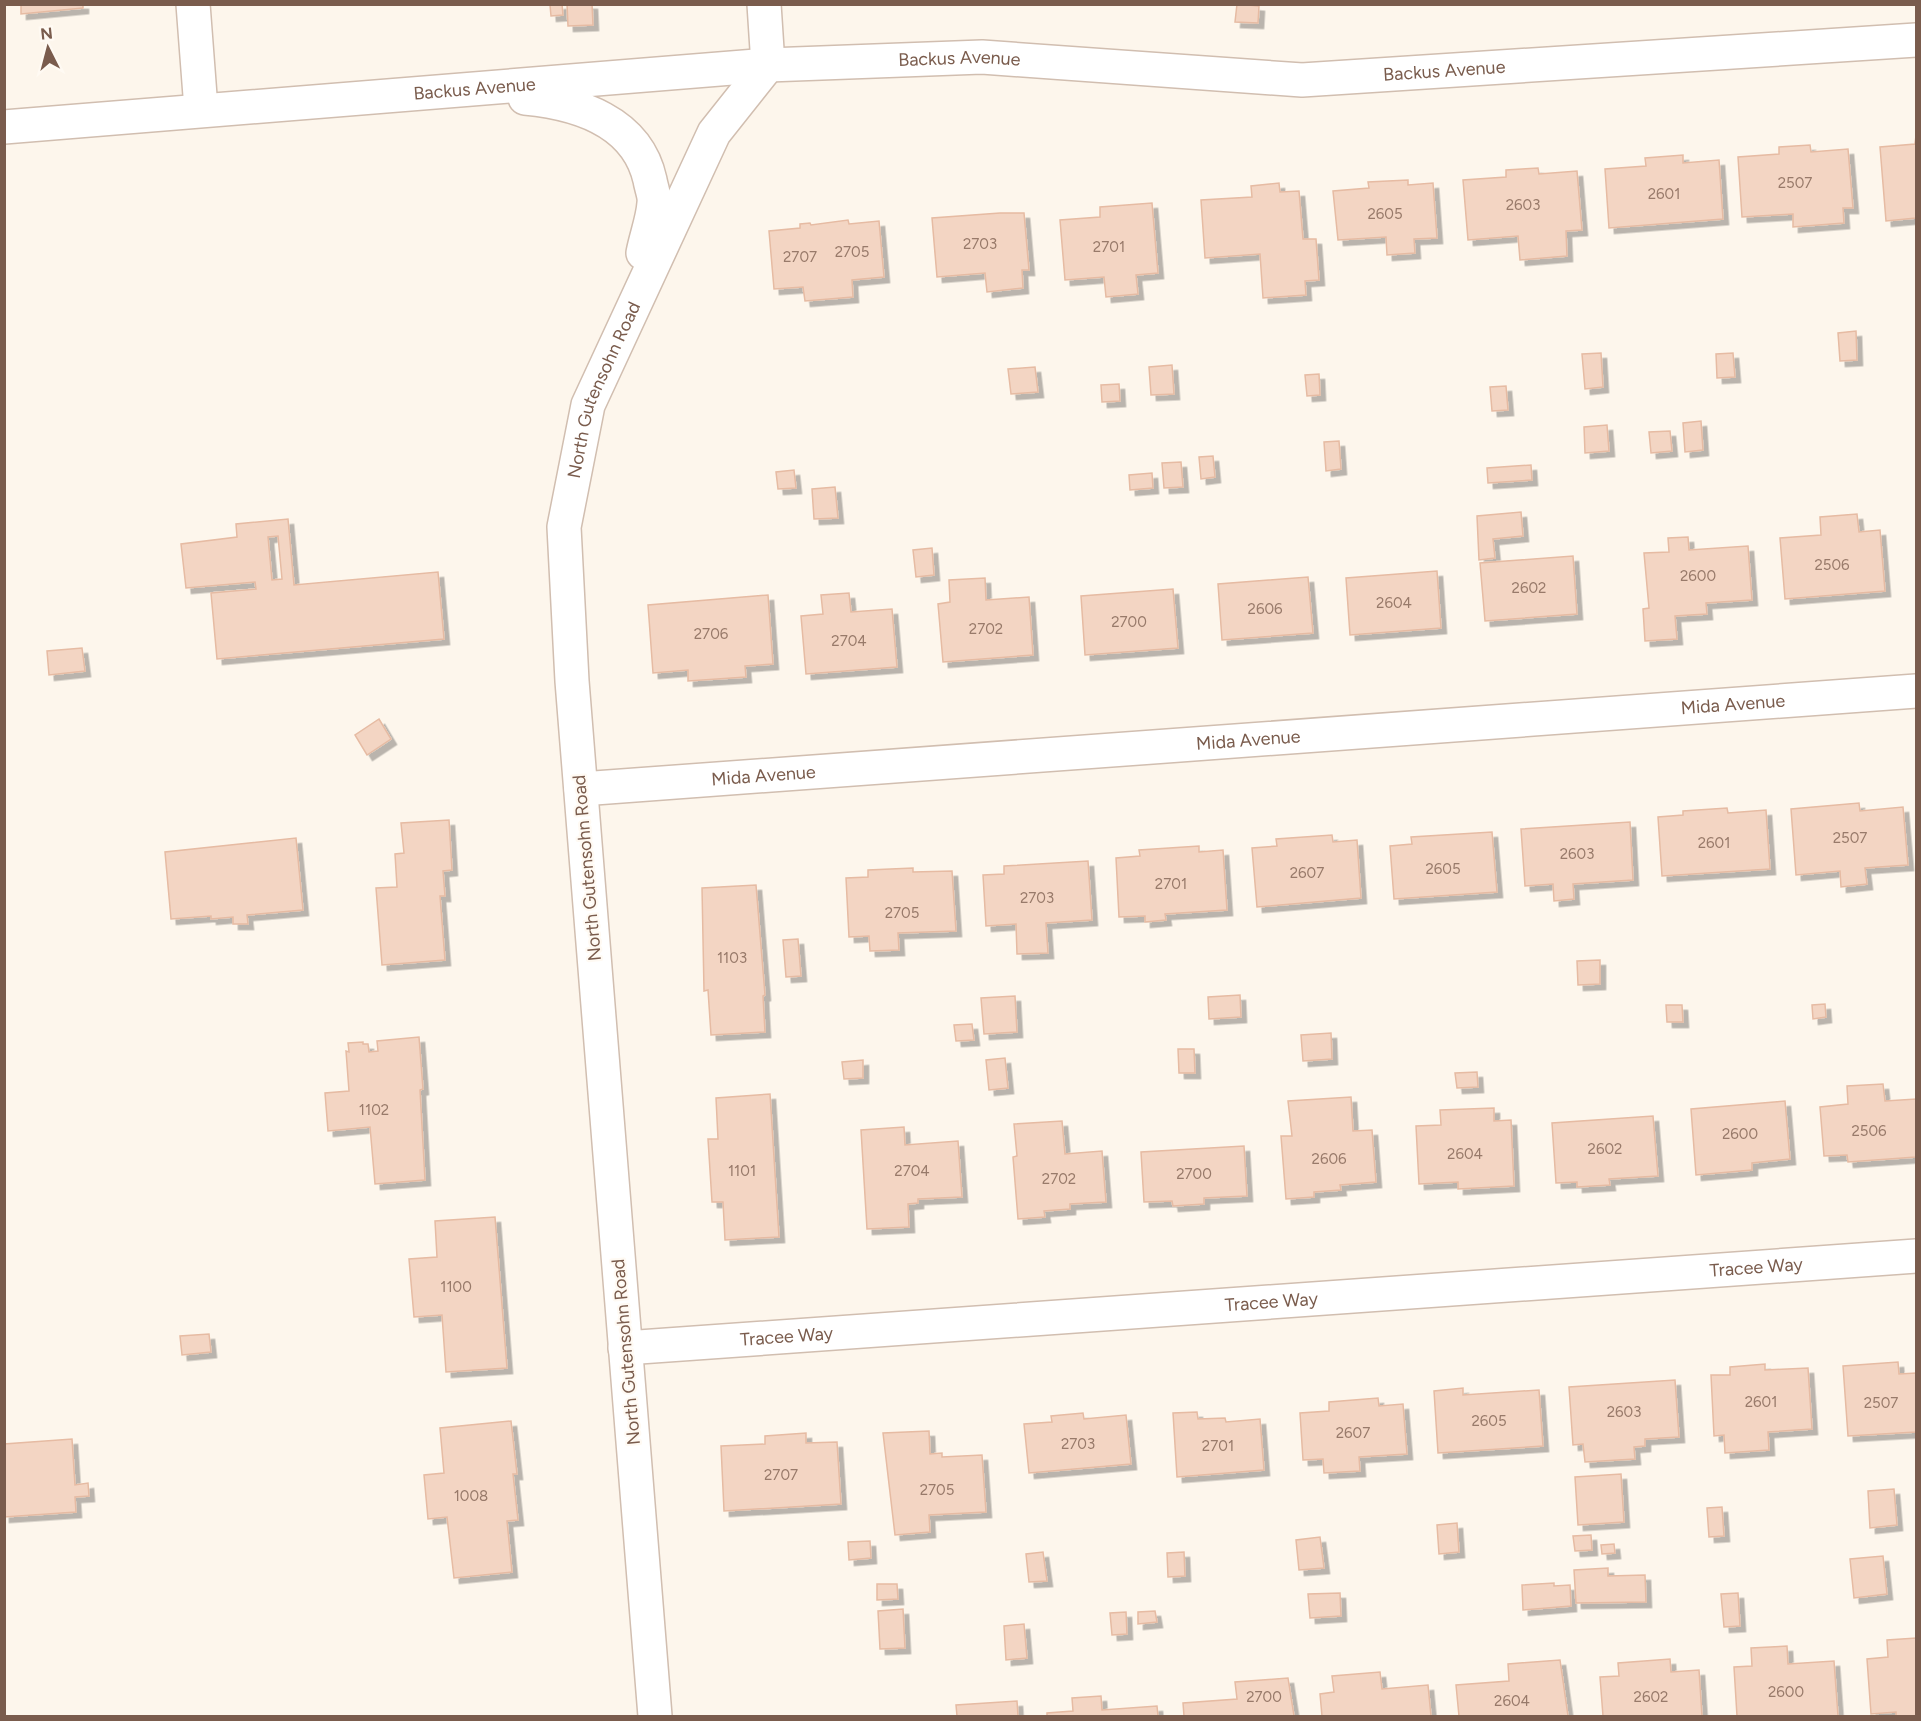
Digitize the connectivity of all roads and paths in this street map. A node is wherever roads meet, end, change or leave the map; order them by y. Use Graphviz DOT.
graph roads {
  1 [pos="193,4"];
  2 [pos="764,4"];
  3 [pos="1917,40"];
  4 [pos="768,65"];
  5 [pos="449,90"];
  6 [pos="201,109"];
  7 [pos="4,127"];
  8 [pos="629,313"];
  9 [pos="1917,691"];
  10 [pos="581,789"];
  11 [pos="1917,1256"];
  12 [pos="625,1348"];
  13 [pos="655,1716"];
  1 -- 6 [label="street"];
  2 -- 4 [label="street"];
  3 -- 4 [label="street, Backus Avenue"];
  4 -- 5 [label="street, Backus Avenue"];
  4 -- 8 [label="street, North Gutensohn Road"];
  5 -- 6 [label="street, Backus Avenue"];
  5 -- 8 [label="street"];
  6 -- 7 [label="street, Backus Avenue"];
  8 -- 10 [label="street, North Gutensohn Road"];
  9 -- 10 [label="street, Mida Avenue"];
  10 -- 12 [label="street, North Gutensohn Road"];
  11 -- 12 [label="street, Tracee Way"];
  12 -- 13 [label="street, North Gutensohn Road"];
}
